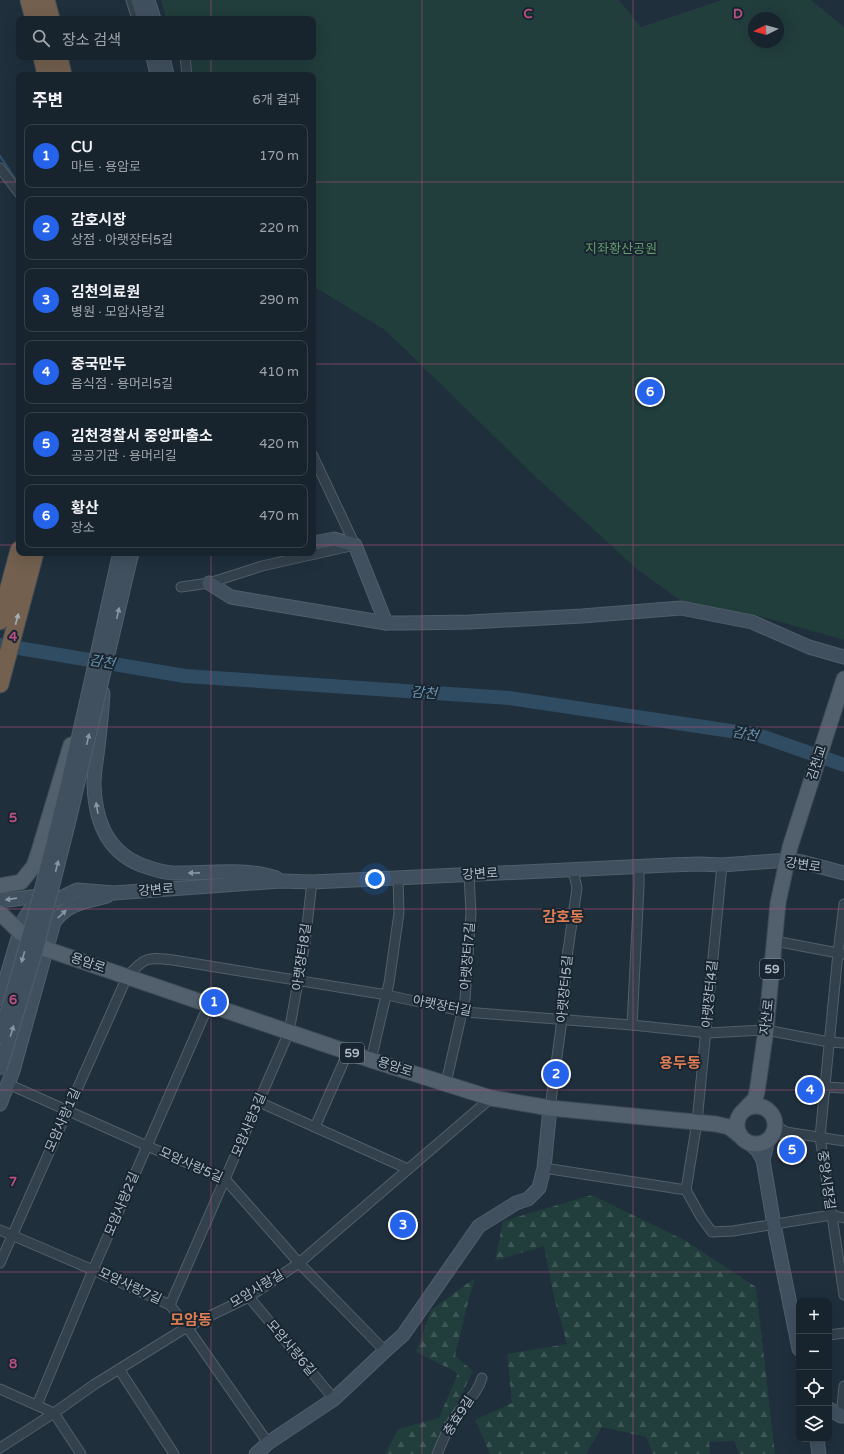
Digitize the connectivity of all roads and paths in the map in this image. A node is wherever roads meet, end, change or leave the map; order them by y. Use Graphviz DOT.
graph roads {
  1 [pos="29,0"];
  2 [pos="46,0"];
  3 [pos="131,0"];
  4 [pos="138,0"];
  5 [pos="148,0"];
  6 [pos="33,16"];
  7 [pos="50,16"];
  8 [pos="136,16"];
  9 [pos="143,16"];
  10 [pos="153,16"];
  11 [pos="43,60"];
  12 [pos="60,60"];
  13 [pos="154,60"];
  14 [pos="164,60"];
  15 [pos="185,60"];
  16 [pos="45,72"];
  17 [pos="62,72"];
  18 [pos="156,72"];
  19 [pos="166,72"];
  20 [pos="187,72"];
  21 [pos="0,168"];
  22 [pos="16,189"];
  23 [pos="316,462"];
  24 [pos="316,542"];
  25 [pos="355,545"];
  26 [pos="316,554"];
  27 [pos="17,556"];
  28 [pos="34,556"];
  29 [pos="306,556"];
  30 [pos="122,562"];
  31 [pos="209,583"];
  32 [pos="180,587"];
  33 [pos="0,621"];
  34 [pos="386,623"];
  35 [pos="844,657"];
  36 [pos="100,667"];
  37 [pos="844,679"];
  38 [pos="0,684"];
  39 [pos="789,854"];
  40 [pos="722,865"];
  41 [pos="639,866"];
  42 [pos="573,870"];
  43 [pos="844,873"];
  44 [pos="469,875"];
  45 [pos="398,878"];
  46 [pos="281,881"];
  47 [pos="312,882"];
  48 [pos="0,886"];
  49 [pos="77,890"];
  50 [pos="114,893"];
  51 [pos="0,901"];
  52 [pos="844,904"];
  53 [pos="2,917"];
  54 [pos="20,932"];
  55 [pos="775,941"];
  56 [pos="46,949"];
  57 [pos="841,953"];
  58 [pos="127,977"];
  59 [pos="299,980"];
  60 [pos="387,995"];
  61 [pos="0,999"];
  62 [pos="209,1004"];
  63 [pos="462,1011"];
  64 [pos="562,1019"];
  65 [pos="632,1025"];
  66 [pos="766,1030"];
  67 [pos="289,1032"];
  68 [pos="706,1033"];
  69 [pos="0,1035"];
  70 [pos="829,1042"];
  71 [pos="844,1043"];
  72 [pos="348,1052"];
  73 [pos="371,1060"];
  74 [pos="0,1069"];
  75 [pos="446,1083"];
  76 [pos="8,1084"];
  77 [pos="825,1087"];
  78 [pos="844,1088"];
  79 [pos="757,1092"];
  80 [pos="491,1098"];
  81 [pos="259,1102"];
  82 [pos="0,1104"];
  83 [pos="550,1108"];
  84 [pos="765,1108"];
  85 [pos="67,1111"];
  86 [pos="743,1112"];
  87 [pos="697,1122"];
  88 [pos="716,1124"];
  89 [pos="315,1127"];
  90 [pos="775,1133"];
  91 [pos="820,1137"];
  92 [pos="744,1139"];
  93 [pos="844,1141"];
  94 [pos="147,1146"];
  95 [pos="764,1160"];
  96 [pos="544,1168"];
  97 [pos="408,1169"];
  98 [pos="225,1179"];
  99 [pos="686,1190"];
  100 [pos="832,1215"];
  101 [pos="844,1218"];
  102 [pos="774,1225"];
  103 [pos="0,1230"];
  104 [pos="12,1236"];
  105 [pos="0,1263"];
  106 [pos="299,1263"];
  107 [pos="93,1270"];
  108 [pos="844,1295"];
  109 [pos="248,1298"];
  110 [pos="170,1306"];
  111 [pos="187,1327"];
  112 [pos="844,1333"];
  113 [pos="796,1334"];
  114 [pos="832,1335"];
  115 [pos="385,1351"];
  116 [pos="119,1369"];
  117 [pos="482,1378"];
  118 [pos="844,1386"];
  119 [pos="0,1389"];
  120 [pos="334,1399"];
  121 [pos="36,1405"];
  122 [pos="832,1411"];
  123 [pos="54,1413"];
  124 [pos="842,1416"];
  125 [pos="832,1421"];
  126 [pos="268,1442"];
  127 [pos="817,1442"];
  128 [pos="0,1448"];
  129 [pos="81,1454"];
  130 [pos="174,1454"];
  131 [pos="256,1454"];
  132 [pos="437,1454"];
  133 [pos="819,1454"];
  1 -- 6 [label="highway"];
  2 -- 7 [label="highway"];
  3 -- 8 [label="street"];
  4 -- 9 [label="street"];
  5 -- 10 [label="street"];
  11 -- 16 [label="highway"];
  12 -- 17 [label="highway"];
  13 -- 18 [label="street"];
  14 -- 19 [label="street"];
  15 -- 20 [label="street"];
  21 -- 22 [label="street"];
  23 -- 25 [label="street"];
  24 -- 25 [label="street"];
  25 -- 26 [label="street"];
  25 -- 34 [label="street"];
  27 -- 33 [label="highway"];
  38 -- 28 [label="highway, one-way"];
  29 -- 31 [label="street"];
  30 -- 36 [label="street, bridge"];
  31 -- 32 [label="street"];
  31 -- 34 [label="street"];
  34 -- 35 [label="street"];
  46 -- 36 [label="street, one-way, bridge"];
  36 -- 48 [label="main road, bridge"];
  36 -- 69 [label="street, one-way, bridge"];
  74 -- 36 [label="street, one-way, bridge"];
  37 -- 39 [label="main road, 김천교 / 59"];
  39 -- 40 [label="street, 강변로"];
  39 -- 43 [label="street, 강변로"];
  39 -- 55 [label="main road, 자산로 / 59"];
  40 -- 41 [label="street, 강변로"];
  40 -- 68 [label="street, 아랫장터4길"];
  41 -- 42 [label="street, 강변로"];
  41 -- 65 [label="street"];
  42 -- 44 [label="street, 강변로"];
  42 -- 64 [label="street, 아랫장터5길"];
  44 -- 45 [label="street, 강변로"];
  44 -- 63 [label="street, 아랫장터7길"];
  45 -- 47 [label="street, 강변로"];
  45 -- 60 [label="street"];
  46 -- 47 [label="street, 강변로"];
  46 -- 50 [label="street, 강변로"];
  47 -- 59 [label="street, 아랫장터8길"];
  49 -- 50 [label="street, 강변로"];
  49 -- 51 [label="street, 강변로, one-way"];
  49 -- 54 [label="street"];
  56 -- 50 [label="street, 강변로, one-way"];
  52 -- 57 [label="street, 중앙시장길"];
  53 -- 54 [label="main road, 59"];
  54 -- 56 [label="main road, 용암로 / 59"];
  54 -- 61 [label="street"];
  55 -- 57 [label="street"];
  55 -- 66 [label="main road, 자산로 / 59"];
  56 -- 58 [label="main road, 용암로 / 59"];
  56 -- 76 [label="street, 강변로"];
  57 -- 70 [label="street, 중앙시장길"];
  58 -- 59 [label="street, 아랫장터길"];
  58 -- 62 [label="main road, 용암로 / 59"];
  58 -- 85 [label="street, 모암사랑1길"];
  59 -- 60 [label="street, 아랫장터길"];
  59 -- 67 [label="street, 아랫장터8길"];
  60 -- 63 [label="street, 아랫장터길"];
  60 -- 73 [label="street"];
  62 -- 67 [label="main road, 용암로 / 59"];
  62 -- 94 [label="street, 모암사랑2길"];
  63 -- 64 [label="street, 아랫장터길"];
  63 -- 75 [label="street, 아랫장터7길"];
  64 -- 65 [label="street, 아랫장터길"];
  64 -- 83 [label="street, 아랫장터5길"];
  65 -- 68 [label="street, 아랫장터길"];
  66 -- 68 [label="street, 아랫장터길"];
  66 -- 70 [label="street, 아랫장터길"];
  66 -- 79 [label="main road, 자산로 / 59"];
  67 -- 72 [label="main road, 용암로 / 59"];
  67 -- 81 [label="street, 모암사랑3길"];
  68 -- 87 [label="street, 아랫장터4길"];
  70 -- 71 [label="street, 아랫장터길"];
  70 -- 77 [label="street, 중앙시장길"];
  72 -- 73 [label="main road, 용암로 / 59"];
  72 -- 89 [label="street"];
  73 -- 75 [label="main road, 용암로 / 59"];
  75 -- 80 [label="main road, 용암로 / 59"];
  76 -- 82 [label="street, 강변로"];
  76 -- 85 [label="street, 모암사랑5길"];
  77 -- 78 [label="street"];
  77 -- 91 [label="street, 중앙시장길"];
  79 -- 84 [label="main road"];
  79 -- 86 [label="main road, 59"];
  80 -- 83 [label="main road, 용암로 / 59"];
  80 -- 97 [label="street, 모암사랑길"];
  81 -- 89 [label="street"];
  81 -- 98 [label="street, 모암사랑3길"];
  83 -- 87 [label="main road, 용암로 / 59"];
  83 -- 96 [label="street"];
  84 -- 86 [label="main road"];
  84 -- 90 [label="main road"];
  85 -- 94 [label="street, 모암사랑5길"];
  85 -- 104 [label="street, 모암사랑1길"];
  86 -- 88 [label="main road, 59"];
  86 -- 92 [label="main road"];
  87 -- 88 [label="main road, 용암로 / 59"];
  87 -- 99 [label="street, 아랫장터4길"];
  88 -- 92 [label="main road, 59"];
  89 -- 97 [label="street"];
  90 -- 91 [label="street"];
  90 -- 92 [label="main road"];
  90 -- 95 [label="street"];
  91 -- 93 [label="street"];
  91 -- 100 [label="street, 중앙시장길"];
  92 -- 95 [label="street"];
  94 -- 98 [label="street, 모암사랑5길"];
  94 -- 107 [label="street, 모암사랑2길"];
  95 -- 102 [label="street"];
  96 -- 99 [label="street"];
  96 -- 115 [label="street"];
  97 -- 106 [label="street, 모암사랑길"];
  98 -- 106 [label="street, 모암사랑5길"];
  98 -- 110 [label="street, 모암사랑3길"];
  99 -- 102 [label="street"];
  100 -- 101 [label="street"];
  100 -- 102 [label="street"];
  100 -- 108 [label="street, 중앙시장길"];
  102 -- 113 [label="street"];
  103 -- 104 [label="street, 모암사랑7길"];
  104 -- 105 [label="street, 모암사랑1길"];
  104 -- 107 [label="street, 모암사랑7길"];
  106 -- 109 [label="street, 모암사랑길"];
  106 -- 115 [label="street, 모암사랑5길"];
  107 -- 110 [label="street, 모암사랑7길"];
  107 -- 121 [label="street, 모암사랑2길"];
  109 -- 111 [label="street, 모암사랑길"];
  109 -- 120 [label="street, 모암사랑6길"];
  110 -- 111 [label="street, 모암사랑7길"];
  111 -- 116 [label="street, 모암사랑길"];
  111 -- 126 [label="street, 모암사랑7길"];
  112 -- 114 [label="street"];
  115 -- 120 [label="street"];
  116 -- 123 [label="street, 모암사랑길"];
  116 -- 130 [label="street"];
  117 -- 132 [label="street, 충효9길"];
  118 -- 124 [label="street"];
  119 -- 121 [label="street"];
  120 -- 126 [label="street"];
  121 -- 123 [label="street"];
  122 -- 124 [label="street"];
  123 -- 128 [label="street, 모암사랑길"];
  123 -- 129 [label="street"];
  124 -- 125 [label="street"];
  126 -- 131 [label="street"];
  127 -- 133 [label="street"];
}
